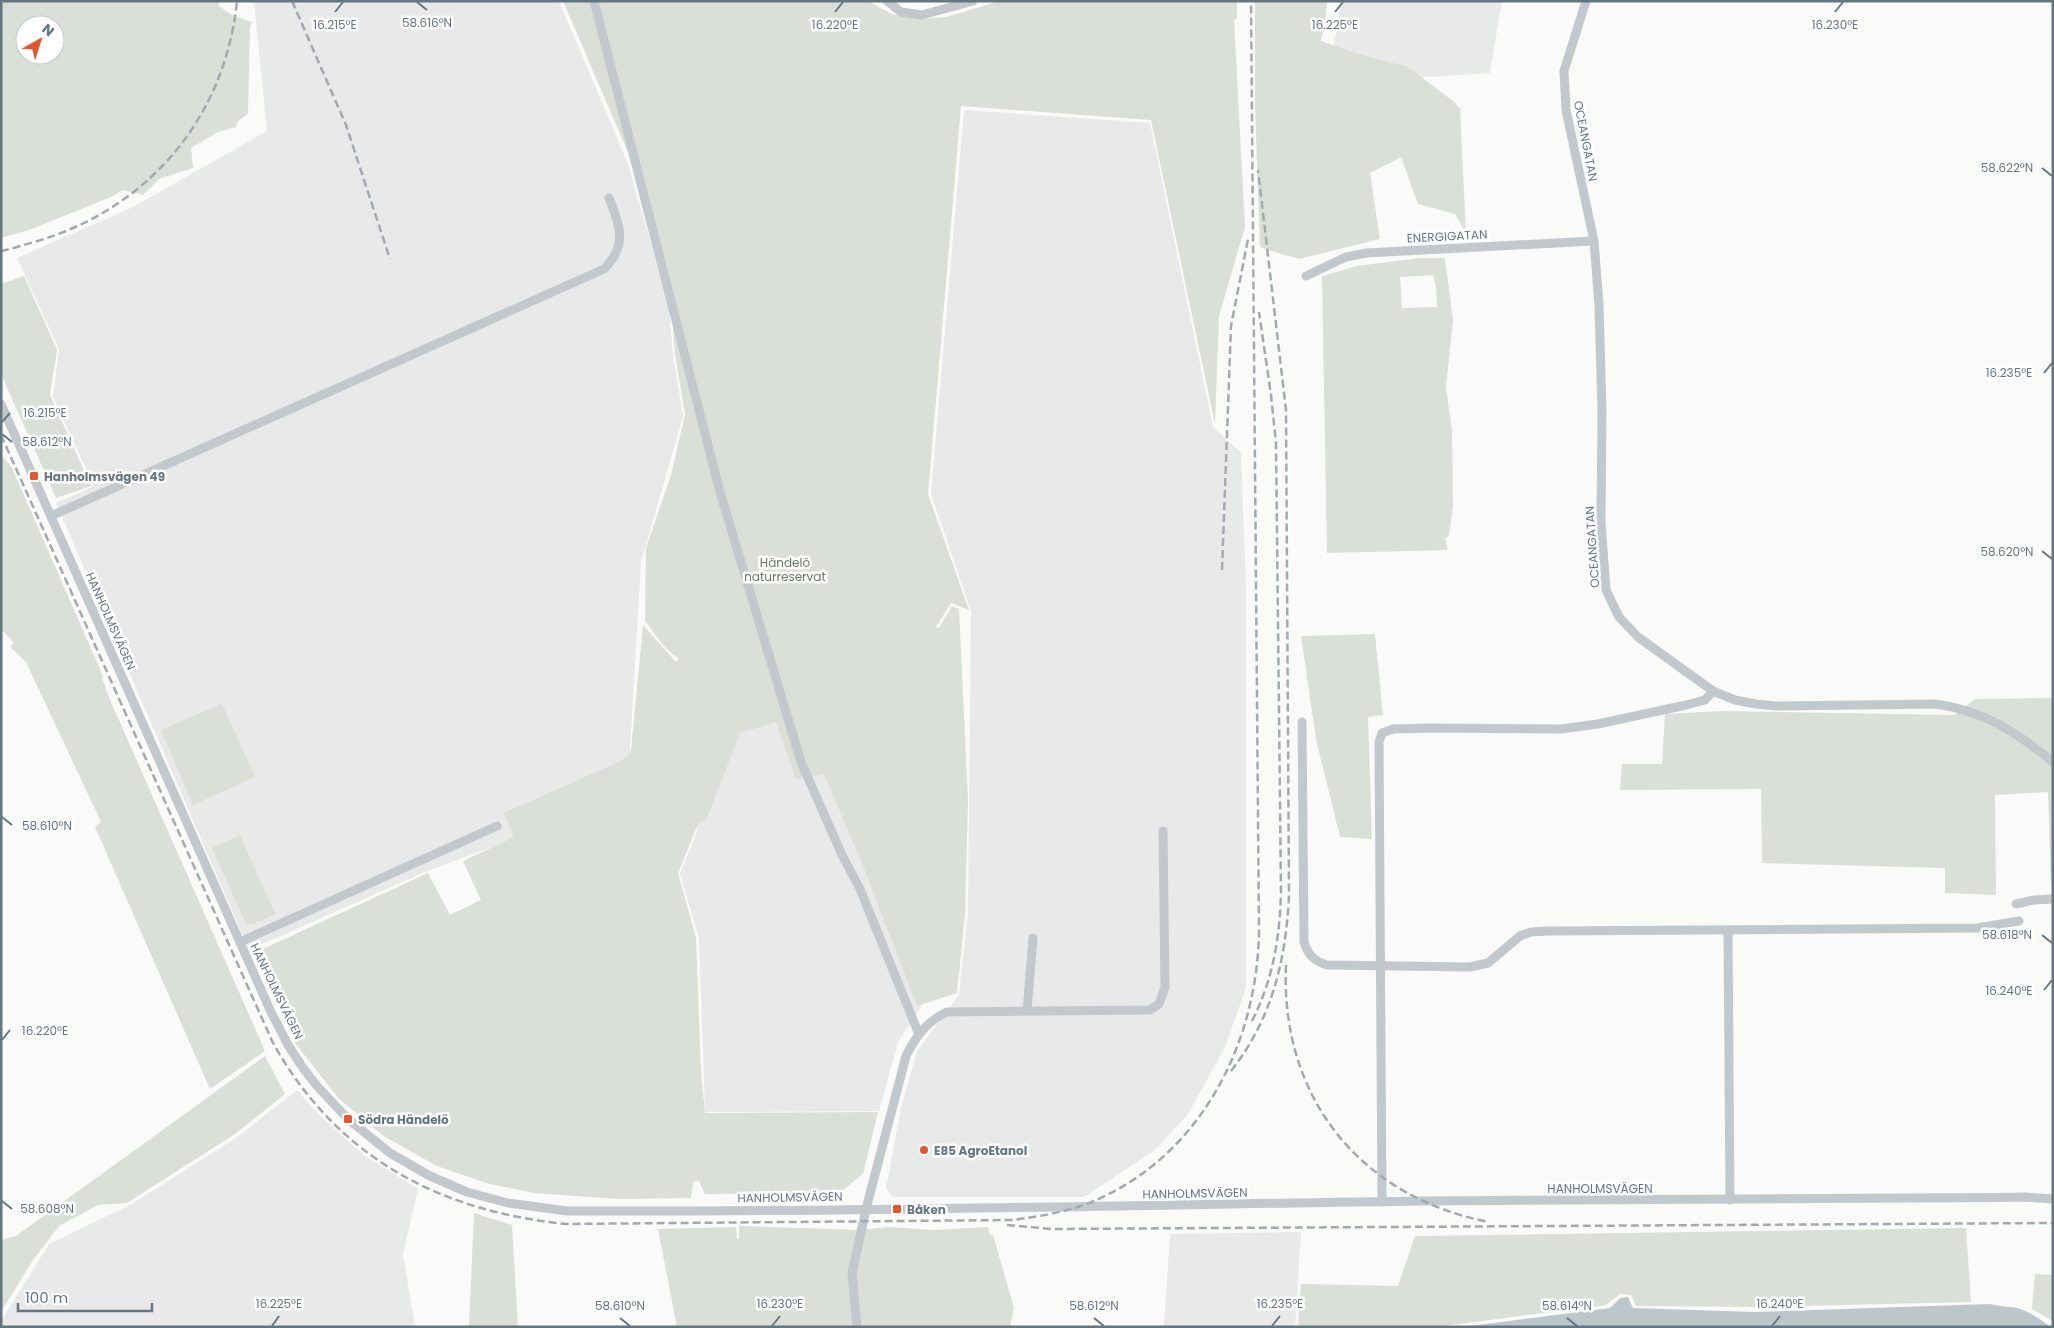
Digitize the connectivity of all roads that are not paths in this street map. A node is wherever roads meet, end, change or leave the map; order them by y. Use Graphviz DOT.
graph roads {
  1 [pos="594,1"];
  2 [pos="886,1"];
  3 [pos="973,1"];
  4 [pos="1586,1"];
  5 [pos="609,198"];
  6 [pos="1594,241"];
  7 [pos="1306,276"];
  8 [pos="1,404"];
  9 [pos="51,516"];
  10 [pos="1713,691"];
  11 [pos="1302,722"];
  12 [pos="2053,762"];
  13 [pos="497,826"];
  14 [pos="1163,831"];
  15 [pos="2053,899"];
  16 [pos="2016,904"];
  17 [pos="2019,921"];
  18 [pos="1728,931"];
  19 [pos="1034,938"];
  20 [pos="240,942"];
  21 [pos="1380,966"];
  22 [pos="1027,1011"];
  23 [pos="918,1032"];
  24 [pos="2053,1199"];
  25 [pos="1730,1200"];
  26 [pos="1382,1202"];
  27 [pos="866,1209"];
  28 [pos="857,1327"];
  1 -- 23 [label="street"];
  2 -- 3 [label="street"];
  4 -- 6 [label="street, OCEANGATAN"];
  5 -- 9 [label="street"];
  6 -- 7 [label="street, ENERGIGATAN"];
  6 -- 10 [label="street, OCEANGATAN"];
  8 -- 9 [label="street, HANHOLMSVÄGEN"];
  9 -- 20 [label="street, HANHOLMSVÄGEN"];
  10 -- 12 [label="street, OCEANGATAN"];
  10 -- 21 [label="street"];
  11 -- 21 [label="street"];
  13 -- 20 [label="street"];
  14 -- 22 [label="street"];
  15 -- 16 [label="street"];
  17 -- 18 [label="street"];
  18 -- 21 [label="street"];
  18 -- 25 [label="street"];
  19 -- 22 [label="street"];
  20 -- 27 [label="street, HANHOLMSVÄGEN"];
  21 -- 26 [label="street"];
  22 -- 23 [label="street"];
  23 -- 27 [label="street"];
  24 -- 25 [label="street, HANHOLMSVÄGEN"];
  25 -- 26 [label="street, HANHOLMSVÄGEN"];
  26 -- 27 [label="street, HANHOLMSVÄGEN"];
  27 -- 28 [label="street"];
}
